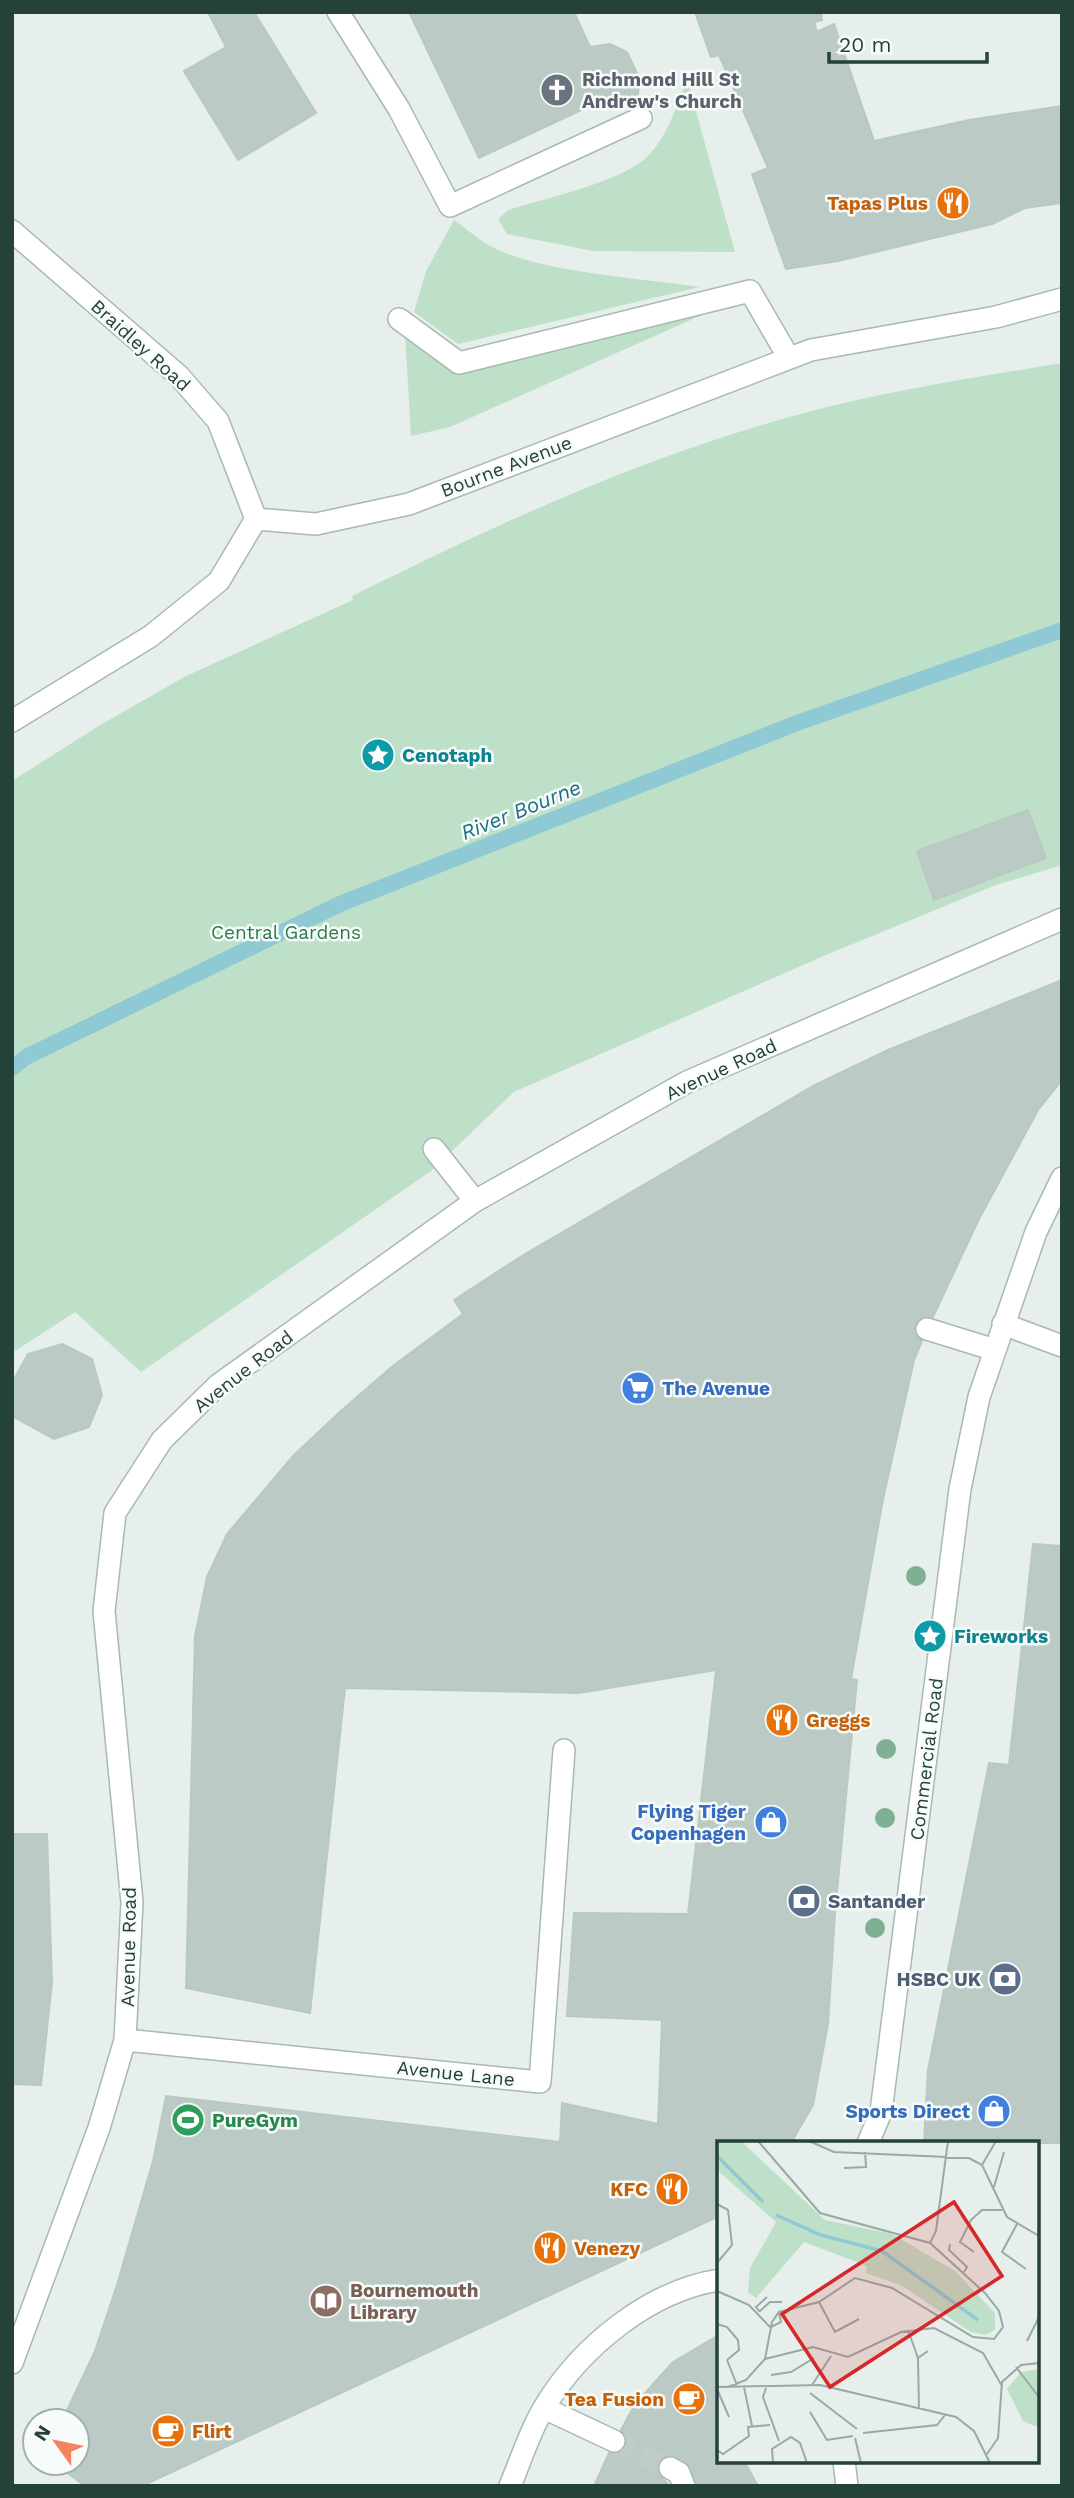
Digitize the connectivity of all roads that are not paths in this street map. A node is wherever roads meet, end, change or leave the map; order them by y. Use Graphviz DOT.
graph roads {
  1 [pos="338,12"];
  2 [pos="641,118"];
  3 [pos="12,231"];
  4 [pos="1062,299"];
  5 [pos="399,319"];
  6 [pos="789,358"];
  7 [pos="256,519"];
  8 [pos="12,721"];
  9 [pos="1062,919"];
  10 [pos="434,1149"];
  11 [pos="1062,1178"];
  12 [pos="475,1201"];
  13 [pos="1003,1324"];
  14 [pos="927,1329"];
  15 [pos="1062,1346"];
  16 [pos="995,1350"];
  17 [pos="564,1750"];
  18 [pos="125,2040"];
  19 [pos="869,2141"];
  20 [pos="717,2280"];
  21 [pos="12,2363"];
  22 [pos="544,2408"];
  23 [pos="614,2441"];
  24 [pos="844,2463"];
  25 [pos="670,2468"];
  26 [pos="510,2486"];
  27 [pos="684,2486"];
  28 [pos="847,2486"];
  1 -- 2 [label="street"];
  3 -- 7 [label="street, Braidley Road"];
  4 -- 6 [label="street, Bourne Avenue"];
  5 -- 6 [label="street"];
  6 -- 7 [label="street, Bourne Avenue"];
  7 -- 8 [label="street"];
  9 -- 12 [label="street, Avenue Road"];
  10 -- 12 [label="street"];
  11 -- 13 [label="street, Commercial Road"];
  12 -- 18 [label="street, Avenue Road"];
  13 -- 15 [label="street"];
  13 -- 16 [label="street, Commercial Road"];
  14 -- 16 [label="street"];
  16 -- 19 [label="street, Commercial Road"];
  17 -- 18 [label="street, Avenue Lane"];
  18 -- 21 [label="street, Avenue Road"];
  20 -- 22 [label="street"];
  22 -- 23 [label="street"];
  22 -- 26 [label="street"];
  24 -- 28 [label="street"];
  25 -- 27 [label="street"];
}
